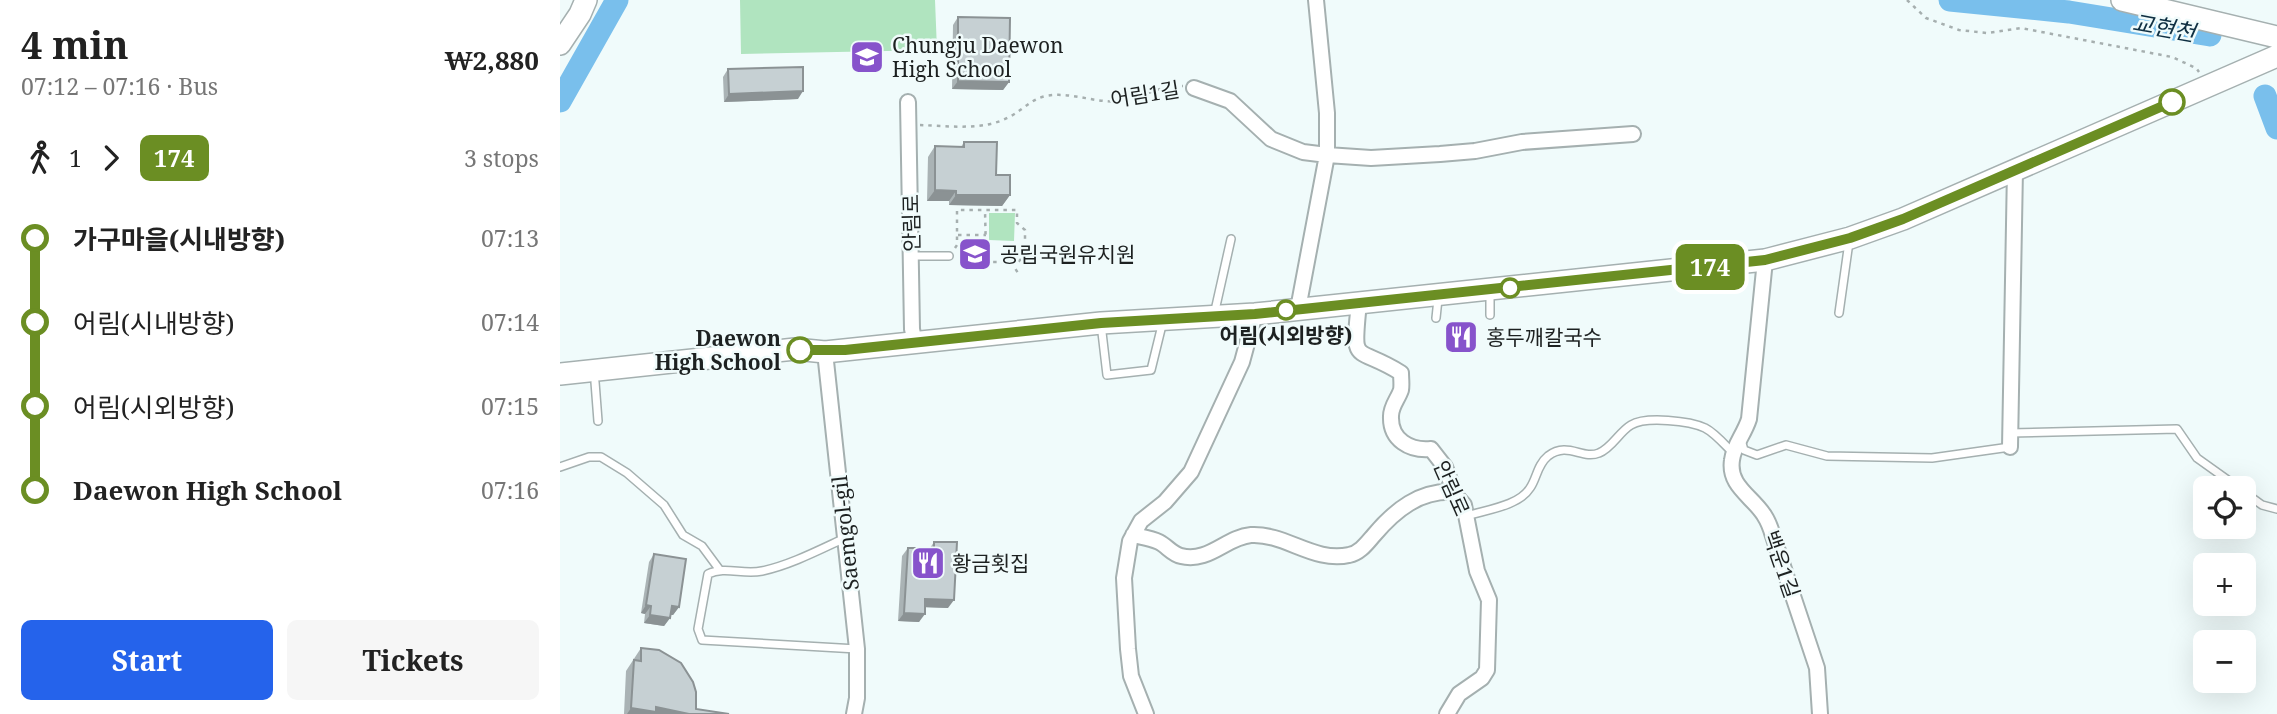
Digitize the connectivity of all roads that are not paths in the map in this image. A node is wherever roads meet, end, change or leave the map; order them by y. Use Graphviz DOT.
graph roads {
  1 [pos="586,0"];
  2 [pos="1317,0"];
  3 [pos="2122,0"];
  4 [pos="567,24"];
  5 [pos="560,44"];
  6 [pos="2276,54"];
  7 [pos="1194,88"];
  8 [pos="908,102"];
  9 [pos="1633,134"];
  10 [pos="1326,155"];
  11 [pos="2015,169"];
  12 [pos="1850,238"];
  13 [pos="1231,239"];
  14 [pos="911,256"];
  15 [pos="950,256"];
  16 [pos="1765,260"];
  17 [pos="1489,290"];
  18 [pos="1439,295"];
  19 [pos="1359,303"];
  20 [pos="1298,309"];
  21 [pos="1839,313"];
  22 [pos="1255,314"];
  23 [pos="1214,315"];
  24 [pos="1490,315"];
  25 [pos="1164,318"];
  26 [pos="1436,318"];
  27 [pos="1101,323"];
  28 [pos="915,344"];
  29 [pos="825,352"];
  30 [pos="560,373"];
  31 [pos="595,382"];
  32 [pos="560,386"];
  33 [pos="598,421"];
  34 [pos="1740,439"];
  35 [pos="2010,440"];
  36 [pos="1733,453"];
  37 [pos="560,467"];
  38 [pos="2222,476"];
  39 [pos="1454,492"];
  40 [pos="2256,501"];
  41 [pos="2277,509"];
  42 [pos="1466,517"];
  43 [pos="1133,535"];
  44 [pos="845,537"];
  45 [pos="719,569"];
  46 [pos="857,649"];
  47 [pos="854,714"];
  48 [pos="1146,714"];
  49 [pos="1447,714"];
  50 [pos="1820,714"];
  1 -- 4 [label="street"];
  2 -- 10 [label="street"];
  3 -- 6 [label="street"];
  4 -- 5 [label="street"];
  6 -- 11 [label="street"];
  7 -- 10 [label="street, 어림1길"];
  8 -- 14 [label="street, 안림로"];
  9 -- 10 [label="street, 어림1길"];
  10 -- 20 [label="street"];
  11 -- 12 [label="street"];
  11 -- 35 [label="street"];
  12 -- 16 [label="street"];
  12 -- 21 [label="lane"];
  13 -- 23 [label="lane"];
  14 -- 15 [label="lane"];
  14 -- 28 [label="street, 안림로"];
  16 -- 17 [label="street"];
  16 -- 34 [label="street"];
  17 -- 18 [label="street"];
  17 -- 24 [label="lane"];
  18 -- 19 [label="street"];
  18 -- 26 [label="lane"];
  19 -- 20 [label="street"];
  19 -- 39 [label="street, 안림로"];
  20 -- 22 [label="street"];
  22 -- 23 [label="street"];
  22 -- 43 [label="street"];
  23 -- 25 [label="street"];
  25 -- 27 [label="street"];
  25 -- 27 [label="lane"];
  27 -- 28 [label="street"];
  28 -- 29 [label="street"];
  29 -- 30 [label="street"];
  29 -- 31 [label="street"];
  29 -- 44 [label="street, Saemgol-gil"];
  31 -- 32 [label="street"];
  31 -- 33 [label="lane"];
  34 -- 35 [label="lane"];
  34 -- 36 [label="street"];
  35 -- 38 [label="lane"];
  36 -- 42 [label="lane"];
  36 -- 50 [label="street, 백운1길"];
  37 -- 45 [label="lane"];
  39 -- 42 [label="street, 안림로"];
  39 -- 43 [label="street"];
  40 -- 41 [label="lane"];
  42 -- 49 [label="street, 안림로"];
  43 -- 48 [label="street"];
  44 -- 45 [label="lane"];
  44 -- 46 [label="street, Saemgol-gil"];
  45 -- 46 [label="lane"];
  46 -- 47 [label="street, Saemgol-gil"];
}
